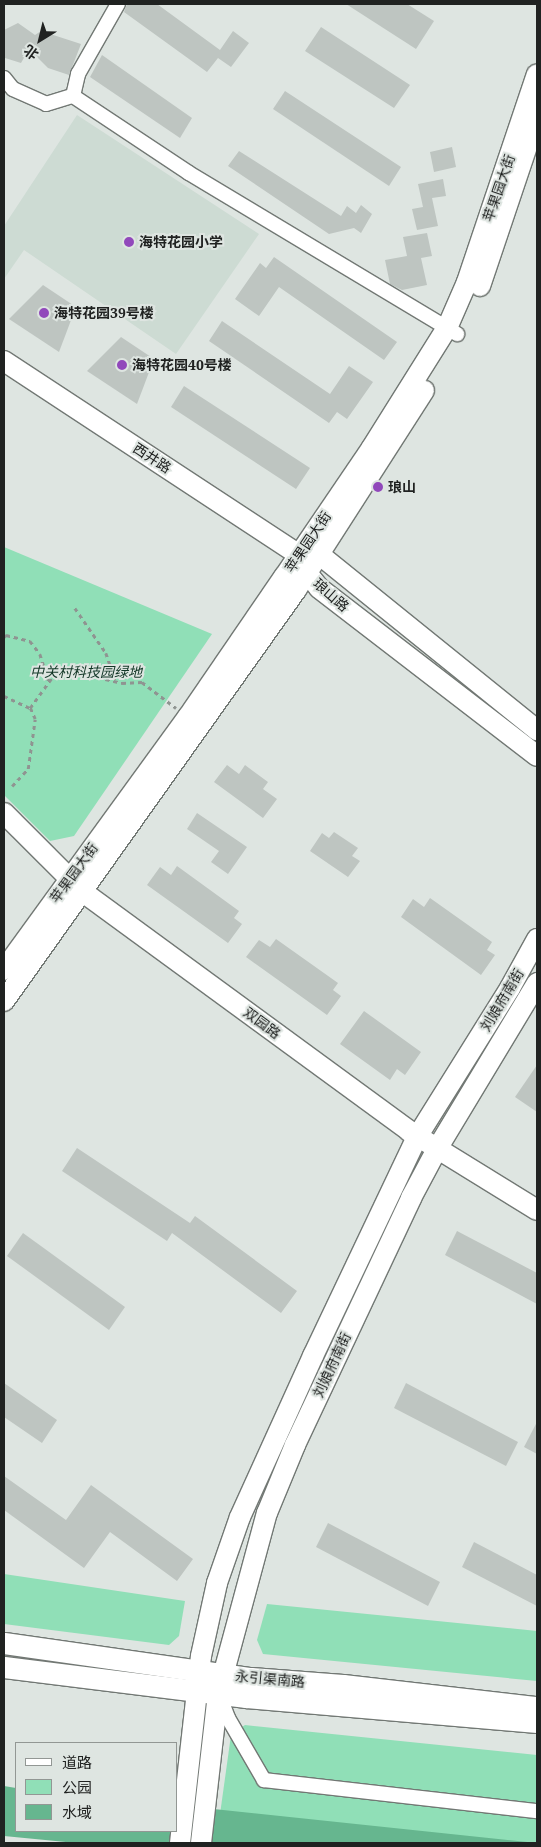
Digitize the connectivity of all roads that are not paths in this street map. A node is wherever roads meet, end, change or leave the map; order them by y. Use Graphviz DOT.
graph roads {
  1 [pos="118,4"];
  2 [pos="537,74"];
  3 [pos="4,78"];
  4 [pos="73,96"];
  5 [pos="537,117"];
  6 [pos="452,331"];
  7 [pos="4,361"];
  8 [pos="320,555"];
  9 [pos="303,564"];
  10 [pos="537,730"];
  11 [pos="537,756"];
  12 [pos="4,813"];
  13 [pos="77,886"];
  14 [pos="537,938"];
  15 [pos="4,970"];
  16 [pos="537,983"];
  17 [pos="4,1001"];
  18 [pos="417,1137"];
  19 [pos="437,1150"];
  20 [pos="537,1210"];
  21 [pos="4,1643"];
  22 [pos="4,1667"];
  23 [pos="198,1670"];
  24 [pos="220,1684"];
  25 [pos="197,1691"];
  26 [pos="537,1707"];
  27 [pos="537,1722"];
  28 [pos="537,1811"];
  29 [pos="180,1843"];
  30 [pos="201,1843"];
  1 -- 4 [label="street"];
  2 -- 6 [label="main road, 苹果园大街"];
  3 -- 4 [label="street"];
  4 -- 6 [label="street"];
  5 -- 6 [label="main road, 苹果园大街"];
  6 -- 8 [label="main road, 苹果园大街"];
  6 -- 9 [label="main road, 苹果园大街"];
  7 -- 9 [label="main road, 西井路"];
  8 -- 9 [label="main road, 苹果园大街"];
  8 -- 10 [label="main road, 琅山路"];
  9 -- 11 [label="main road, 琅山路"];
  9 -- 13 [label="main road, 苹果园大街"];
  9 -- 13 [label="main road, 苹果园大街"];
  12 -- 13 [label="main road, 双园路"];
  13 -- 15 [label="main road, 苹果园大街"];
  13 -- 17 [label="main road, 苹果园大街"];
  13 -- 18 [label="main road, 双园路"];
  14 -- 18 [label="main road, 刘娘府南街"];
  16 -- 19 [label="main road, 刘娘府南街"];
  18 -- 19 [label="main road, 双园路"];
  18 -- 23 [label="main road, 刘娘府南街"];
  19 -- 20 [label="main road, 双园路"];
  19 -- 24 [label="main road, 刘娘府南街"];
  21 -- 23 [label="main road, 永引渠南路"];
  22 -- 25 [label="main road, 永引渠南路"];
  23 -- 24 [label="main road, 永引渠南路"];
  23 -- 25 [label="main road, 刘娘府南街"];
  24 -- 25 [label="main road, 永引渠南路"];
  24 -- 26 [label="main road, 永引渠南路"];
  24 -- 27 [label="main road, 永引渠南路"];
  24 -- 28 [label="street"];
  24 -- 30 [label="main road, 刘娘府南街"];
  25 -- 29 [label="main road, 刘娘府南街"];
}
